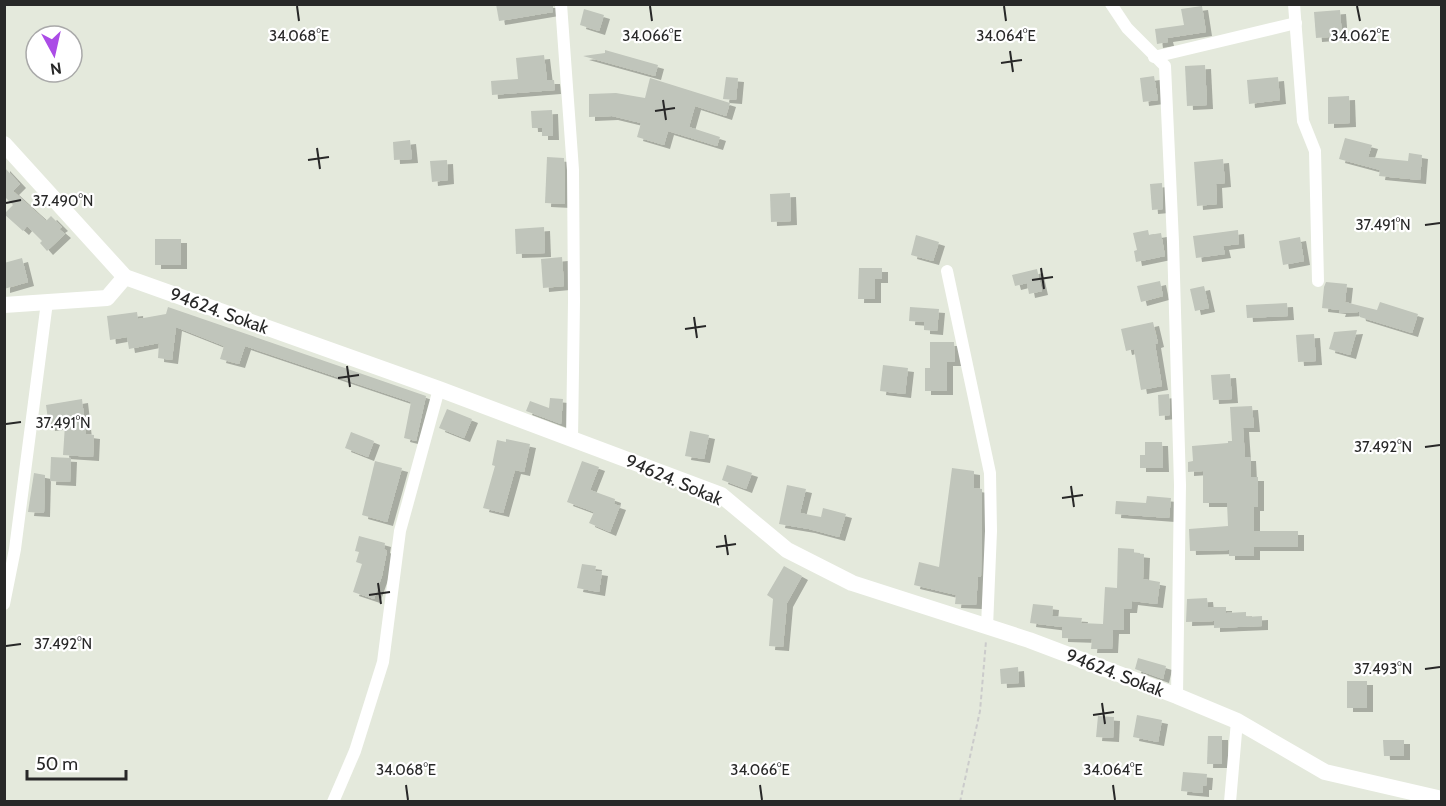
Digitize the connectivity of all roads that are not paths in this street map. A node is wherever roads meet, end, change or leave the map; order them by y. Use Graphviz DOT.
graph roads {
  1 [pos="561,4"];
  2 [pos="1111,4"];
  3 [pos="1294,4"];
  4 [pos="1296,23"];
  5 [pos="1154,57"];
  6 [pos="4,144"];
  7 [pos="947,271"];
  8 [pos="125,277"];
  9 [pos="1318,281"];
  10 [pos="47,302"];
  11 [pos="4,305"];
  12 [pos="439,389"];
  13 [pos="572,439"];
  14 [pos="4,604"];
  15 [pos="987,627"];
  16 [pos="1177,696"];
  17 [pos="1237,721"];
  18 [pos="1424,798"];
  19 [pos="1442,799"];
  20 [pos="333,801"];
  21 [pos="1230,801"];
  1 -- 13 [label="street"];
  2 -- 5 [label="street"];
  3 -- 4 [label="street"];
  4 -- 5 [label="street"];
  4 -- 9 [label="street"];
  5 -- 16 [label="street"];
  6 -- 8 [label="street, 94624. Sokak"];
  7 -- 15 [label="street"];
  8 -- 10 [label="street"];
  8 -- 12 [label="street, 94624. Sokak"];
  10 -- 11 [label="street"];
  10 -- 14 [label="street"];
  12 -- 13 [label="street, 94624. Sokak"];
  12 -- 20 [label="street"];
  13 -- 15 [label="street, 94624. Sokak"];
  15 -- 16 [label="street, 94624. Sokak"];
  16 -- 17 [label="street, 94624. Sokak"];
  17 -- 18 [label="street, 94624. Sokak"];
  17 -- 21 [label="street"];
  18 -- 19 [label="street, 94624. Sokak"];
}
